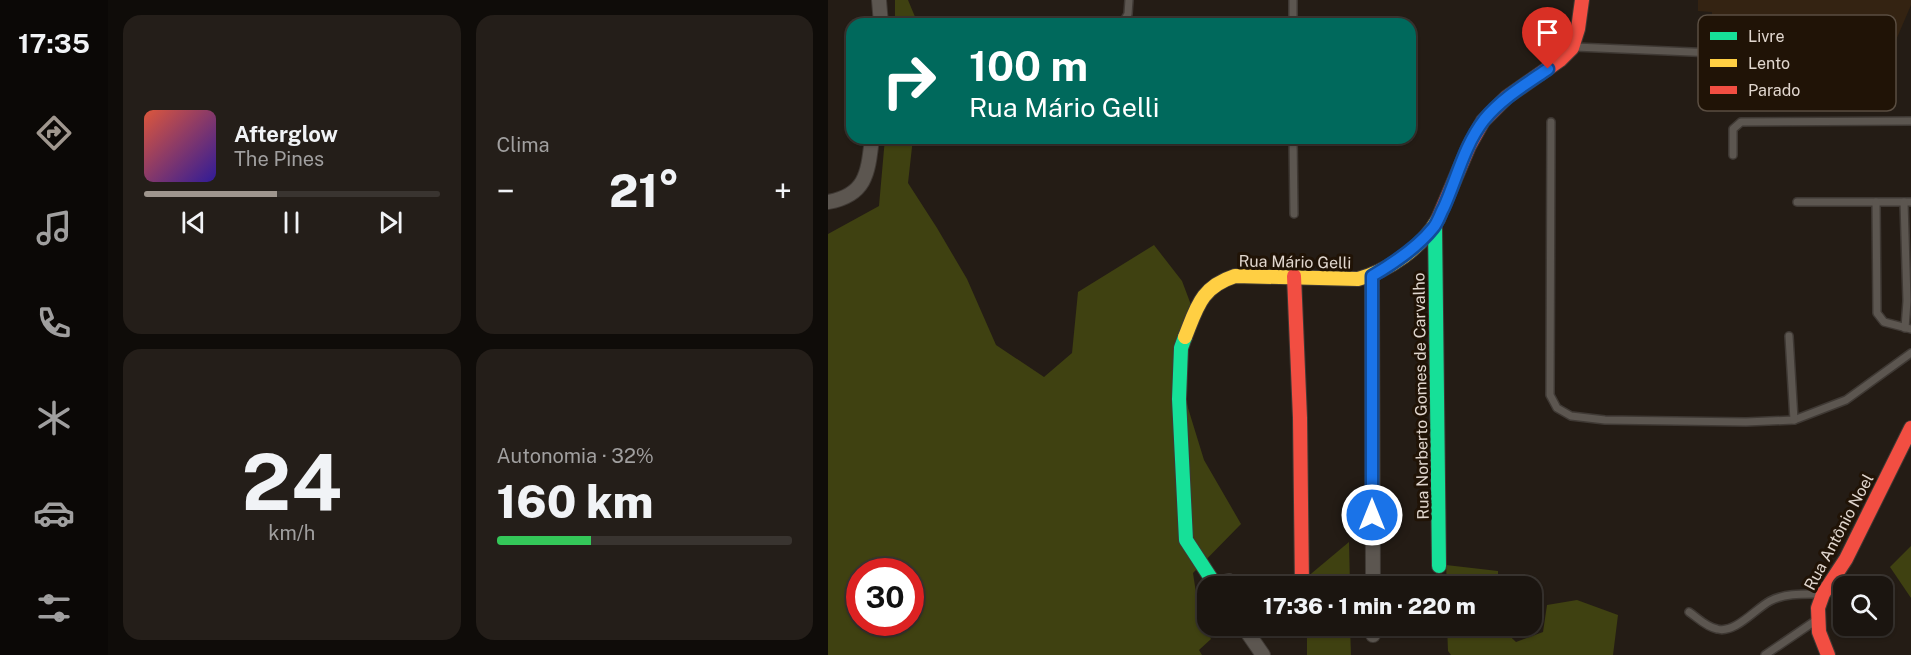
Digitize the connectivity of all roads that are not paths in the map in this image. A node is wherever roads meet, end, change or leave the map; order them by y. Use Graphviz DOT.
graph roads {
  1 [pos="879,0"];
  2 [pos="1129,0"];
  3 [pos="1293,0"];
  4 [pos="1582,0"];
  5 [pos="880,18"];
  6 [pos="1126,18"];
  7 [pos="1293,18"];
  8 [pos="1572,47"];
  9 [pos="1698,52"];
  10 [pos="1911,121"];
  11 [pos="1551,122"];
  12 [pos="872,144"];
  13 [pos="1293,144"];
  14 [pos="1733,155"];
  15 [pos="828,202"];
  16 [pos="1797,202"];
  17 [pos="1876,202"];
  18 [pos="1908,202"];
  19 [pos="1294,214"];
  20 [pos="1435,226"];
  21 [pos="1294,276"];
  22 [pos="1372,276"];
  23 [pos="1908,328"];
  24 [pos="1789,336"];
  25 [pos="1911,353"];
  26 [pos="1794,420"];
  27 [pos="1911,428"];
  28 [pos="1439,566"];
  29 [pos="1211,576"];
  30 [pos="1302,576"];
  31 [pos="1372,576"];
  32 [pos="1823,594"];
  33 [pos="1689,612"];
  34 [pos="1817,620"];
  35 [pos="1250,636"];
  36 [pos="1263,655"];
  37 [pos="1765,655"];
  38 [pos="1828,655"];
  1 -- 5 [label="street"];
  2 -- 6 [label="lane"];
  3 -- 7 [label="lane"];
  4 -- 8 [label="street"];
  8 -- 9 [label="lane"];
  8 -- 20 [label="street, Rua Mário Gelli"];
  10 -- 14 [label="lane"];
  11 -- 26 [label="lane"];
  12 -- 15 [label="street"];
  13 -- 19 [label="lane"];
  16 -- 17 [label="lane"];
  17 -- 18 [label="lane"];
  17 -- 23 [label="lane"];
  18 -- 23 [label="lane"];
  20 -- 22 [label="street, Rua Mário Gelli"];
  20 -- 28 [label="street, Rua Norberto Gomes de Carvalho"];
  21 -- 22 [label="street, Rua Mário Gelli"];
  21 -- 29 [label="street, Rua Mário Gelli"];
  21 -- 30 [label="street"];
  22 -- 31 [label="street"];
  24 -- 26 [label="lane"];
  25 -- 26 [label="lane"];
  27 -- 32 [label="street, Rua Antônio Noel"];
  32 -- 33 [label="lane"];
  32 -- 34 [label="street, Rua Antônio Noel"];
  34 -- 37 [label="lane"];
  34 -- 38 [label="street, Rua Antônio Noel"];
  35 -- 36 [label="street"];
}
